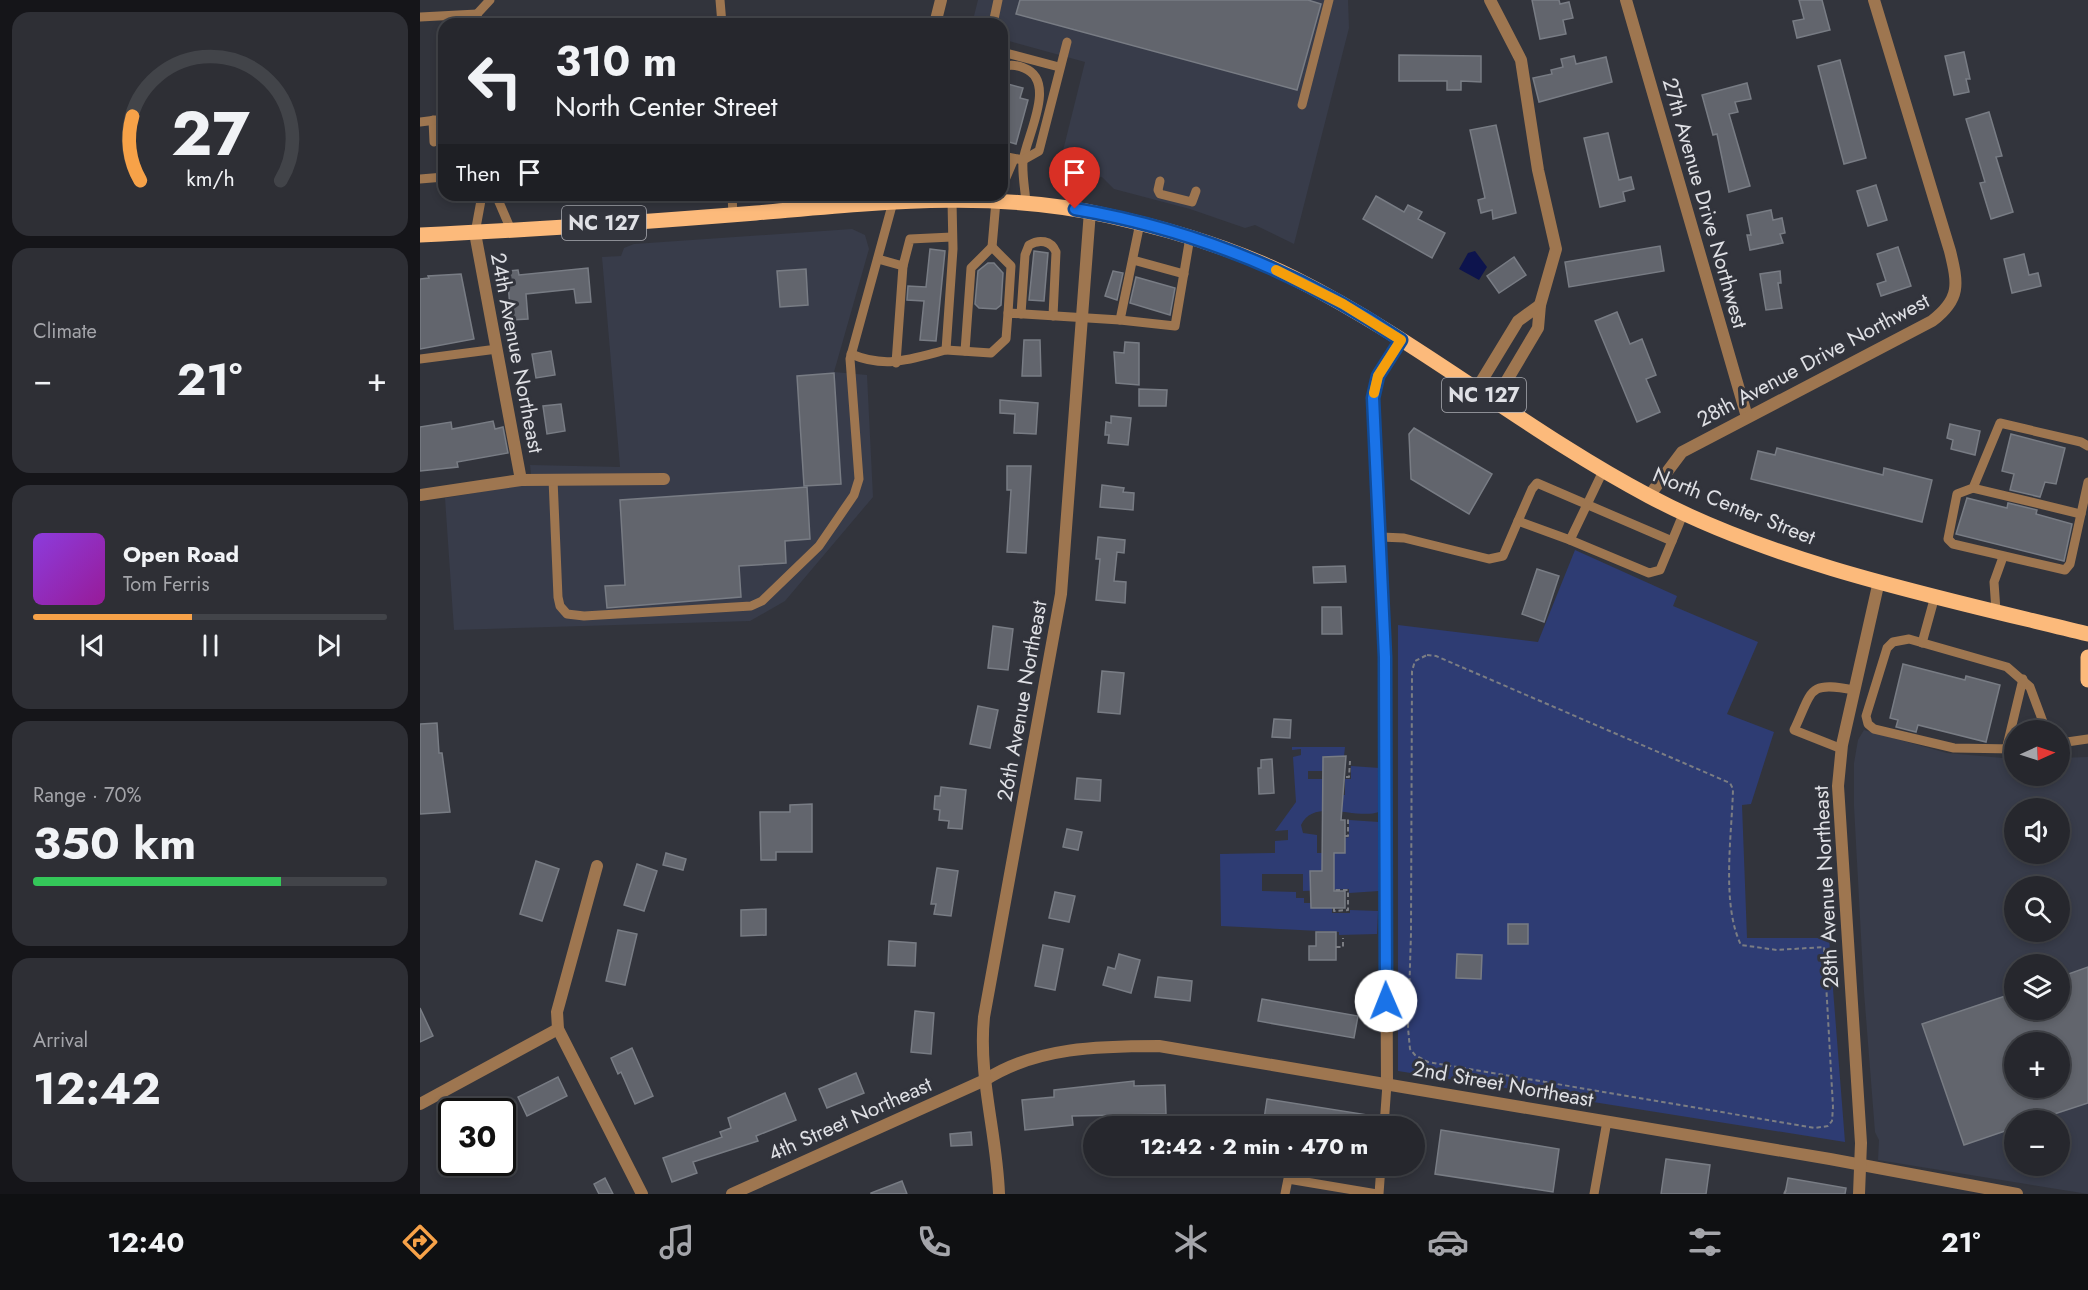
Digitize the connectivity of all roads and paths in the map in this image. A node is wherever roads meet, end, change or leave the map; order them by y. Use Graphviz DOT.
graph roads {
  1 [pos="490,0"];
  2 [pos="720,0"];
  3 [pos="941,0"];
  4 [pos="998,0"];
  5 [pos="1329,0"];
  6 [pos="1490,0"];
  7 [pos="1626,0"];
  8 [pos="1874,0"];
  9 [pos="420,16"];
  10 [pos="459,18"];
  11 [pos="479,18"];
  12 [pos="722,18"];
  13 [pos="936,18"];
  14 [pos="994,18"];
  15 [pos="1067,42"];
  16 [pos="1008,53"];
  17 [pos="1008,66"];
  18 [pos="1059,66"];
  19 [pos="1302,105"];
  20 [pos="433,120"];
  21 [pos="438,120"];
  22 [pos="420,122"];
  23 [pos="434,142"];
  24 [pos="1008,157"];
  25 [pos="1019,159"];
  26 [pos="438,175"];
  27 [pos="1008,175"];
  28 [pos="420,179"];
  29 [pos="1160,182"];
  30 [pos="1197,191"];
  31 [pos="1008,199"];
  32 [pos="481,201"];
  33 [pos="499,201"];
  34 [pos="732,201"];
  35 [pos="864,201"];
  36 [pos="893,201"];
  37 [pos="952,201"];
  38 [pos="994,201"];
  39 [pos="1026,203"];
  40 [pos="1090,211"];
  41 [pos="733,214"];
  42 [pos="1140,223"];
  43 [pos="511,230"];
  44 [pos="475,233"];
  45 [pos="420,235"];
  46 [pos="952,237"];
  47 [pos="1190,237"];
  48 [pos="992,247"];
  49 [pos="878,259"];
  50 [pos="1133,260"];
  51 [pos="903,266"];
  52 [pos="1184,274"];
  53 [pos="1540,304"];
  54 [pos="1008,313"];
  55 [pos="1021,314"];
  56 [pos="1053,316"];
  57 [pos="1081,317"];
  58 [pos="1120,320"];
  59 [pos="1518,321"];
  60 [pos="1538,328"];
  61 [pos="1401,340"];
  62 [pos="497,348"];
  63 [pos="946,350"];
  64 [pos="965,351"];
  65 [pos="851,354"];
  66 [pos="420,359"];
  67 [pos="896,363"];
  68 [pos="1476,390"];
  69 [pos="1494,402"];
  70 [pos="1748,417"];
  71 [pos="2088,446"];
  72 [pos="1604,469"];
  73 [pos="664,479"];
  74 [pos="521,480"];
  75 [pos="553,480"];
  76 [pos="2088,482"];
  77 [pos="1973,488"];
  78 [pos="420,495"];
  79 [pos="1649,496"];
  80 [pos="1586,506"];
  81 [pos="1684,512"];
  82 [pos="2081,514"];
  83 [pos="1518,521"];
  84 [pos="1381,537"];
  85 [pos="1570,540"];
  86 [pos="1672,542"];
  87 [pos="2003,557"];
  88 [pos="1879,581"];
  89 [pos="1935,596"];
  90 [pos="1996,611"];
  91 [pos="2088,634"];
  92 [pos="1922,643"];
  93 [pos="2088,657"];
  94 [pos="2022,679"];
  95 [pos="2088,680"];
  96 [pos="1854,690"];
  97 [pos="2015,720"];
  98 [pos="2042,720"];
  99 [pos="2088,739"];
  100 [pos="2070,742"];
  101 [pos="1842,749"];
  102 [pos="2004,749"];
  103 [pos="1350,761"];
  104 [pos="1346,777"];
  105 [pos="1730,783"];
  106 [pos="1348,817"];
  107 [pos="1345,836"];
  108 [pos="597,866"];
  109 [pos="1334,890"];
  110 [pos="1334,908"];
  111 [pos="1343,938"];
  112 [pos="1336,947"];
  113 [pos="558,1029"];
  114 [pos="985,1080"];
  115 [pos="1387,1084"];
  116 [pos="420,1104"];
  117 [pos="1385,1116"];
  118 [pos="1607,1121"];
  119 [pos="1861,1166"];
  120 [pos="1381,1176"];
  121 [pos="1351,1192"];
  122 [pos="642,1194"];
  123 [pos="732,1194"];
  124 [pos="999,1194"];
  125 [pos="1285,1194"];
  126 [pos="1378,1194"];
  127 [pos="1594,1194"];
  128 [pos="1859,1194"];
  129 [pos="2017,1194"];
  1 -- 11 [label="lane"];
  2 -- 12 [label="lane"];
  3 -- 13 [label="street"];
  4 -- 14 [label="lane"];
  5 -- 19 [label="lane"];
  6 -- 53 [label="street"];
  7 -- 70 [label="street, 27th Avenue Drive Northwest"];
  8 -- 70 [label="street, 28th Avenue Drive Northwest"];
  9 -- 10 [label="lane"];
  15 -- 18 [label="lane"];
  16 -- 18 [label="lane"];
  17 -- 25 [label="lane"];
  18 -- 25 [label="lane"];
  20 -- 21 [label="lane"];
  20 -- 22 [label="lane"];
  20 -- 23 [label="lane"];
  24 -- 25 [label="lane"];
  25 -- 27 [label="lane"];
  25 -- 39 [label="lane"];
  26 -- 28 [label="lane"];
  29 -- 30 [label="lane"];
  31 -- 39 [label="main road, North Center Street / NC 127"];
  32 -- 44 [label="lane"];
  33 -- 43 [label="lane"];
  34 -- 41 [label="lane"];
  35 -- 41 [label="main road, North Center Street / NC 127"];
  36 -- 49 [label="lane"];
  37 -- 46 [label="lane"];
  38 -- 48 [label="lane"];
  39 -- 40 [label="main road, North Center Street / NC 127"];
  40 -- 42 [label="main road, North Center Street / NC 127"];
  40 -- 57 [label="street, 26th Avenue Northeast"];
  41 -- 43 [label="main road, North Center Street / NC 127"];
  42 -- 47 [label="main road, North Center Street / NC 127"];
  42 -- 50 [label="lane"];
  43 -- 44 [label="main road, North Center Street / NC 127"];
  44 -- 45 [label="main road, North Center Street / NC 127"];
  44 -- 62 [label="street, 24th Avenue Northeast"];
  46 -- 51 [label="lane"];
  46 -- 63 [label="lane"];
  47 -- 52 [label="lane"];
  47 -- 61 [label="main road, North Center Street / NC 127"];
  48 -- 54 [label="lane"];
  48 -- 64 [label="lane"];
  49 -- 51 [label="lane"];
  49 -- 65 [label="lane"];
  50 -- 52 [label="lane"];
  50 -- 58 [label="lane"];
  51 -- 67 [label="lane"];
  52 -- 58 [label="lane"];
  53 -- 59 [label="street"];
  53 -- 60 [label="street"];
  54 -- 55 [label="lane"];
  54 -- 64 [label="lane"];
  55 -- 56 [label="lane"];
  55 -- 56 [label="lane"];
  56 -- 57 [label="lane"];
  57 -- 58 [label="lane"];
  57 -- 114 [label="street, 26th Avenue Northeast"];
  59 -- 60 [label="street"];
  59 -- 68 [label="street"];
  60 -- 69 [label="street"];
  61 -- 68 [label="main road, North Center Street / NC 127"];
  61 -- 84 [label="street"];
  62 -- 66 [label="lane"];
  62 -- 74 [label="street, 24th Avenue Northeast"];
  63 -- 64 [label="lane"];
  63 -- 67 [label="lane"];
  65 -- 67 [label="lane"];
  65 -- 75 [label="lane"];
  68 -- 69 [label="main road, North Center Street / NC 127"];
  69 -- 72 [label="main road, North Center Street / NC 127"];
  70 -- 79 [label="street, 28th Avenue Drive Northwest"];
  71 -- 77 [label="lane"];
  72 -- 79 [label="main road, North Center Street / NC 127"];
  72 -- 80 [label="lane"];
  73 -- 75 [label="street"];
  74 -- 75 [label="street"];
  74 -- 78 [label="street"];
  76 -- 82 [label="lane"];
  77 -- 82 [label="lane"];
  77 -- 87 [label="lane"];
  79 -- 81 [label="main road, North Center Street / NC 127"];
  80 -- 83 [label="lane"];
  80 -- 85 [label="lane"];
  80 -- 86 [label="lane"];
  81 -- 86 [label="lane"];
  81 -- 88 [label="main road, North Center Street / NC 127"];
  82 -- 87 [label="lane"];
  83 -- 84 [label="lane"];
  83 -- 85 [label="lane"];
  84 -- 115 [label="street"];
  85 -- 86 [label="lane"];
  87 -- 90 [label="lane"];
  88 -- 89 [label="main road, North Center Street / NC 127"];
  88 -- 96 [label="street, 28th Avenue Northeast"];
  89 -- 90 [label="main road, North Center Street / NC 127"];
  89 -- 92 [label="lane"];
  90 -- 91 [label="main road, North Center Street / NC 127"];
  92 -- 94 [label="lane"];
  92 -- 102 [label="lane"];
  93 -- 95 [label="main road"];
  94 -- 97 [label="lane"];
  94 -- 98 [label="lane"];
  96 -- 101 [label="street, 28th Avenue Northeast"];
  96 -- 101 [label="lane"];
  99 -- 100 [label="lane"];
  101 -- 119 [label="street, 28th Avenue Northeast"];
  103 -- 104 [label="path"];
  105 -- 105 [label="path"];
  106 -- 107 [label="path"];
  108 -- 113 [label="street"];
  109 -- 110 [label="path"];
  111 -- 112 [label="path"];
  113 -- 116 [label="street"];
  113 -- 122 [label="street"];
  114 -- 115 [label="street, 2nd Street Northeast"];
  114 -- 123 [label="street, 4th Street Northeast"];
  114 -- 124 [label="street, 26th Avenue Northeast"];
  115 -- 117 [label="lane"];
  115 -- 118 [label="street, 2nd Street Northeast"];
  118 -- 119 [label="street, 2nd Street Northeast"];
  118 -- 127 [label="lane"];
  119 -- 128 [label="street, 28th Avenue Northeast"];
  119 -- 129 [label="street, 2nd Street Northeast"];
  120 -- 126 [label="lane"];
  121 -- 125 [label="lane"];
  121 -- 126 [label="lane"];
}
